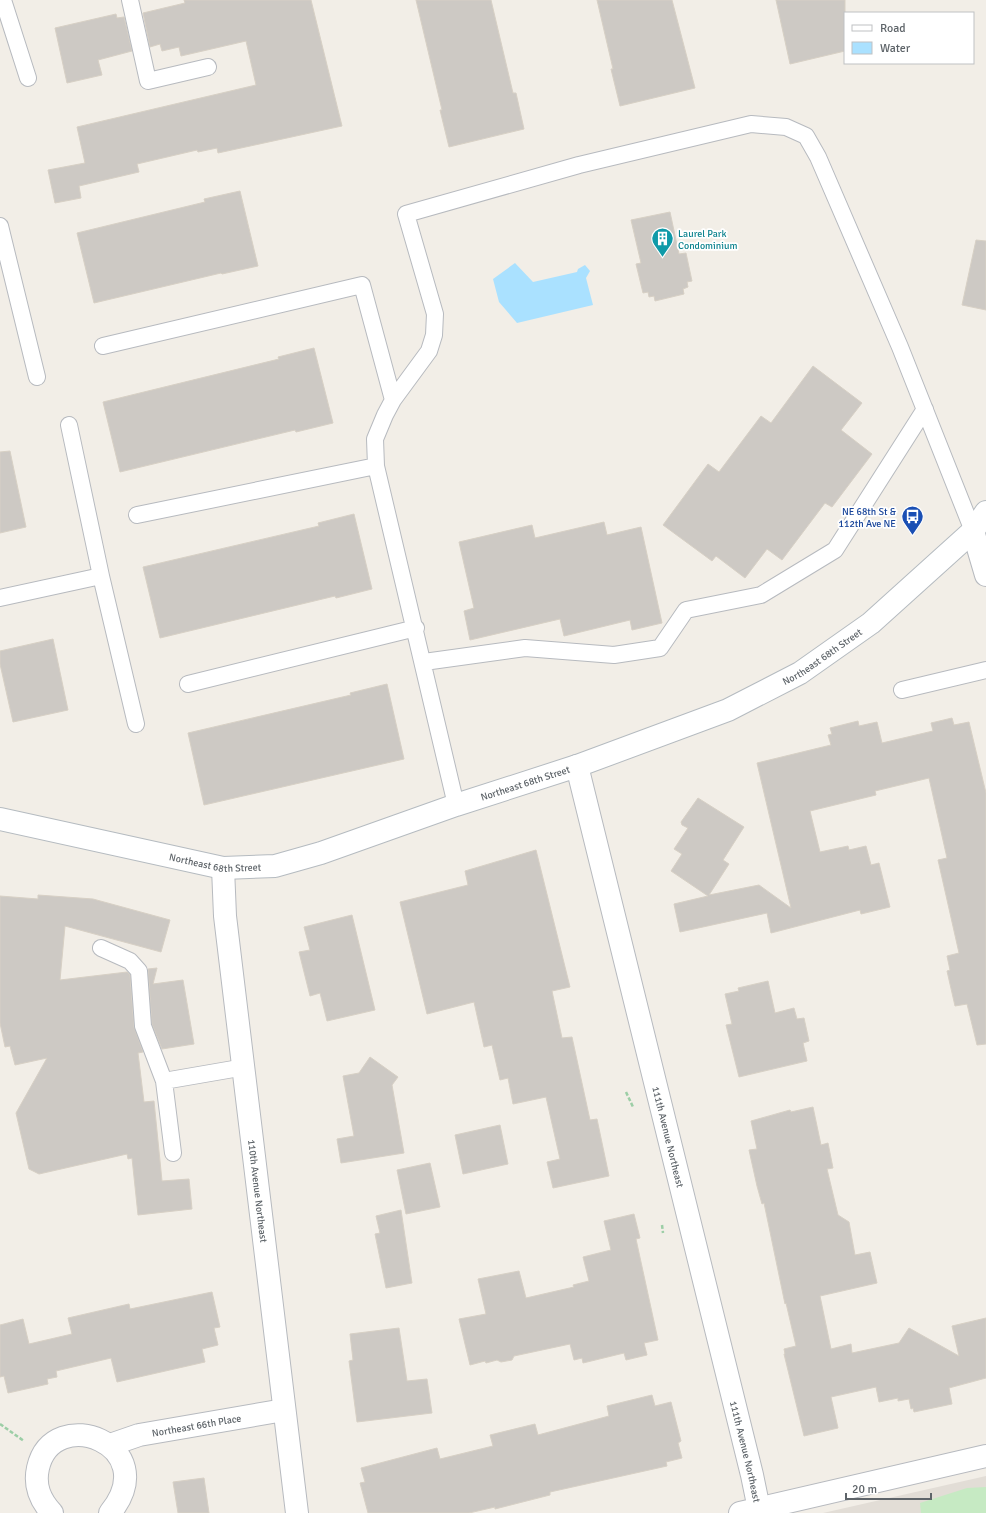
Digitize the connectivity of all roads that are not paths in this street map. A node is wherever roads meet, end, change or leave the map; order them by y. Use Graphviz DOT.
graph roads {
  1 [pos="3,0"];
  2 [pos="130,0"];
  3 [pos="208,67"];
  4 [pos="28,78"];
  5 [pos="0,226"];
  6 [pos="103,346"];
  7 [pos="37,377"];
  8 [pos="393,400"];
  9 [pos="925,409"];
  10 [pos="69,425"];
  11 [pos="376,466"];
  12 [pos="986,512"];
  13 [pos="137,515"];
  14 [pos="973,531"];
  15 [pos="986,575"];
  16 [pos="102,576"];
  17 [pos="0,598"];
  18 [pos="416,628"];
  19 [pos="424,662"];
  20 [pos="986,670"];
  21 [pos="188,684"];
  22 [pos="902,690"];
  23 [pos="136,724"];
  24 [pos="577,766"];
  25 [pos="456,805"];
  26 [pos="0,819"];
  27 [pos="223,868"];
  28 [pos="101,948"];
  29 [pos="245,1067"];
  30 [pos="164,1081"];
  31 [pos="173,1153"];
  32 [pos="284,1410"];
  33 [pos="110,1446"];
  34 [pos="986,1456"];
  35 [pos="749,1511"];
  36 [pos="52,1513"];
  37 [pos="110,1513"];
  38 [pos="297,1513"];
  1 -- 4 [label="lane"];
  2 -- 3 [label="lane"];
  5 -- 7 [label="lane"];
  6 -- 8 [label="lane"];
  8 -- 9 [label="lane"];
  8 -- 11 [label="lane"];
  9 -- 14 [label="lane"];
  9 -- 19 [label="lane"];
  10 -- 16 [label="lane"];
  11 -- 13 [label="lane"];
  11 -- 18 [label="lane"];
  12 -- 14 [label="street, Northeast 68th Street"];
  14 -- 15 [label="street"];
  14 -- 24 [label="street, Northeast 68th Street"];
  16 -- 17 [label="lane"];
  16 -- 23 [label="lane"];
  18 -- 19 [label="lane"];
  18 -- 21 [label="lane"];
  19 -- 25 [label="lane"];
  20 -- 22 [label="lane"];
  24 -- 25 [label="street, Northeast 68th Street"];
  24 -- 35 [label="street, 111th Avenue Northeast"];
  25 -- 27 [label="street, Northeast 68th Street"];
  26 -- 27 [label="street, Northeast 68th Street"];
  27 -- 29 [label="street, 110th Avenue Northeast"];
  28 -- 30 [label="lane"];
  29 -- 30 [label="lane"];
  29 -- 32 [label="street, 110th Avenue Northeast"];
  30 -- 31 [label="lane"];
  32 -- 33 [label="street, Northeast 66th Place"];
  32 -- 38 [label="street, 110th Avenue Northeast"];
  33 -- 36 [label="street"];
  33 -- 37 [label="street"];
  34 -- 35 [label="street"];
}
